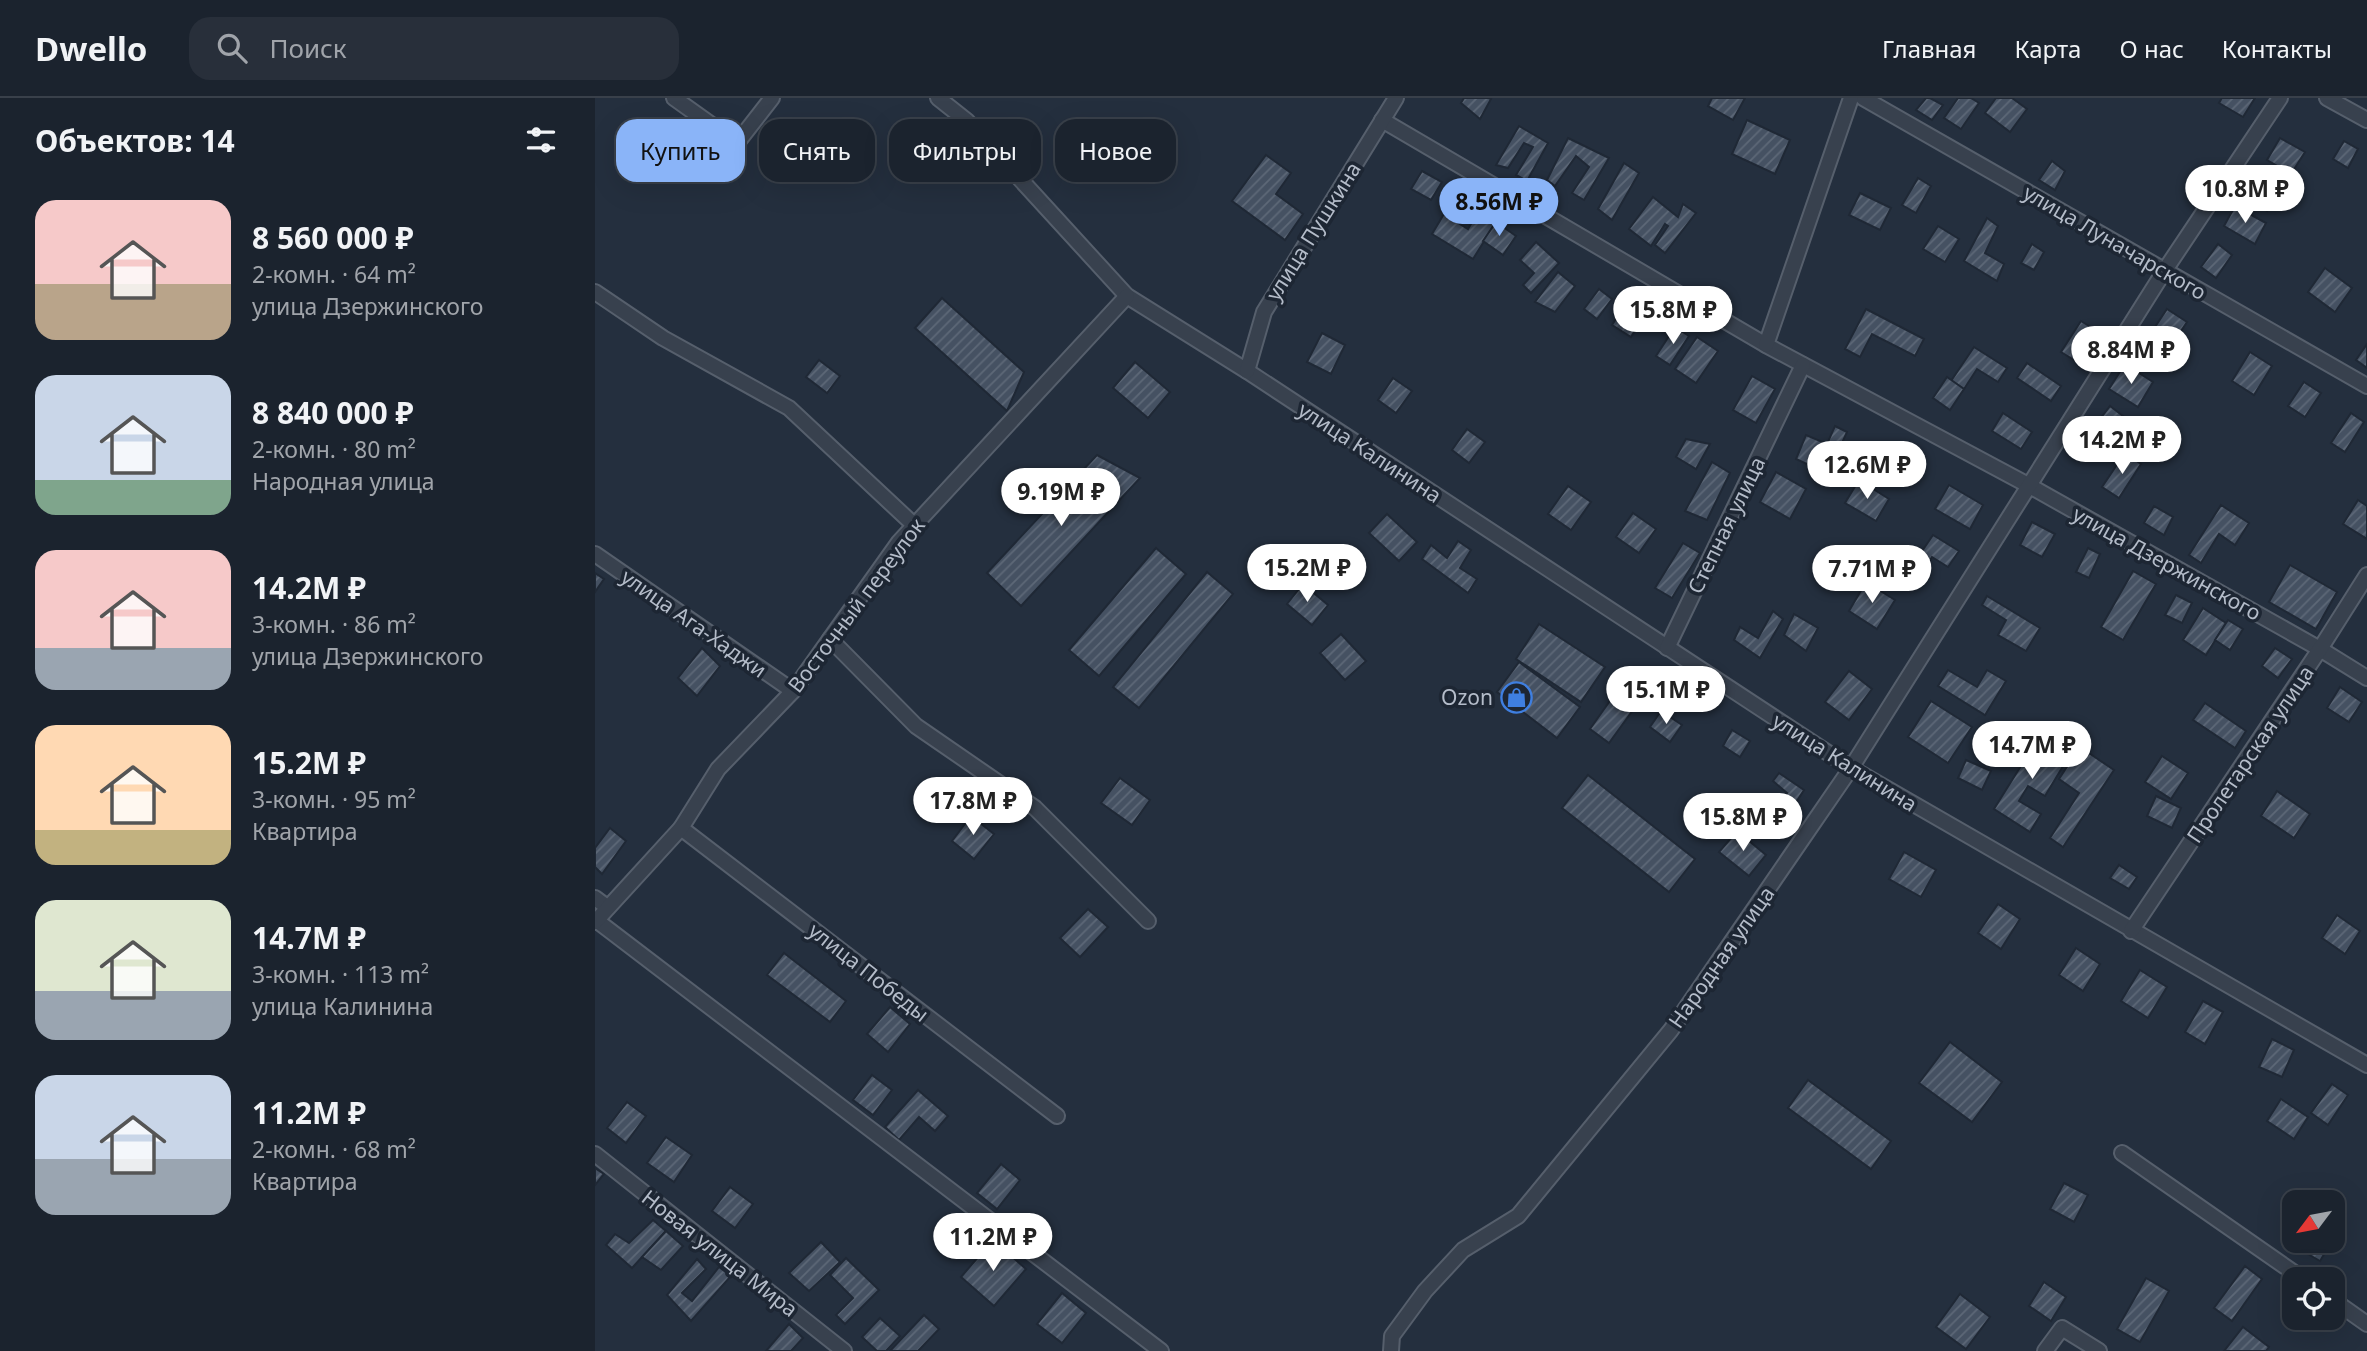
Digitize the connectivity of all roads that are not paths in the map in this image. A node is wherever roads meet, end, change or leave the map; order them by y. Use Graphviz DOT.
graph roads {
  1 [pos="674,98"];
  2 [pos="772,98"];
  3 [pos="938,98"];
  4 [pos="1396,98"];
  5 [pos="1851,98"];
  6 [pos="1863,98"];
  7 [pos="2280,98"];
  8 [pos="2327,98"];
  9 [pos="1382,120"];
  10 [pos="2367,120"];
  11 [pos="2165,271"];
  12 [pos="595,292"];
  13 [pos="1127,296"];
  14 [pos="1766,345"];
  15 [pos="1803,365"];
  16 [pos="1247,372"];
  17 [pos="2367,386"];
  18 [pos="2028,485"];
  19 [pos="914,526"];
  20 [pos="595,554"];
  21 [pos="2367,575"];
  22 [pos="830,639"];
  23 [pos="1667,648"];
  24 [pos="2320,649"];
  25 [pos="2367,678"];
  26 [pos="793,691"];
  27 [pos="1851,768"];
  28 [pos="681,828"];
  29 [pos="601,902"];
  30 [pos="596,921"];
  31 [pos="1148,921"];
  32 [pos="2131,931"];
  33 [pos="2367,1065"];
  34 [pos="1057,1116"];
  35 [pos="2122,1153"];
  36 [pos="595,1154"];
  37 [pos="2286,1267"];
  38 [pos="2345,1308"];
  39 [pos="2367,1324"];
  40 [pos="1392,1350"];
  41 [pos="844,1351"];
  42 [pos="1161,1351"];
  43 [pos="2045,1351"];
  44 [pos="2099,1351"];
  1 -- 2 [label="street"];
  3 -- 13 [label="street, улица Калинина"];
  4 -- 9 [label="street, улица Пушкина"];
  5 -- 14 [label="street"];
  6 -- 11 [label="street, улица Луначарского"];
  7 -- 11 [label="street, Народная улица"];
  8 -- 10 [label="street"];
  9 -- 14 [label="street, улица Дзержинского"];
  9 -- 16 [label="street, улица Пушкина"];
  11 -- 17 [label="street, улица Луначарского"];
  11 -- 18 [label="street, Народная улица"];
  12 -- 19 [label="street"];
  13 -- 16 [label="street, улица Калинина"];
  13 -- 19 [label="street, Восточный переулок"];
  14 -- 15 [label="street, улица Дзержинского"];
  15 -- 18 [label="street, улица Дзержинского"];
  15 -- 23 [label="street, Степная улица"];
  16 -- 23 [label="street, улица Калинина"];
  18 -- 24 [label="street, улица Дзержинского"];
  18 -- 27 [label="street, Народная улица"];
  19 -- 22 [label="street, Восточный переулок"];
  20 -- 26 [label="street, улица Ага-Хаджи"];
  21 -- 24 [label="street, Пролетарская улица"];
  22 -- 26 [label="street, Восточный переулок"];
  22 -- 31 [label="street"];
  23 -- 27 [label="street, улица Калинина"];
  24 -- 25 [label="street, улица Дзержинского"];
  24 -- 32 [label="street, Пролетарская улица"];
  26 -- 28 [label="street, Восточный переулок"];
  27 -- 32 [label="street, улица Калинина"];
  27 -- 40 [label="street, Народная улица"];
  28 -- 29 [label="street, Восточный переулок"];
  28 -- 34 [label="street, улица Победы"];
  29 -- 30 [label="street, Восточный переулок"];
  30 -- 42 [label="street"];
  32 -- 33 [label="street, улица Калинина"];
  35 -- 37 [label="street"];
  36 -- 41 [label="street, Новая улица Мира"];
  38 -- 39 [label="street"];
  43 -- 44 [label="street"];
}
